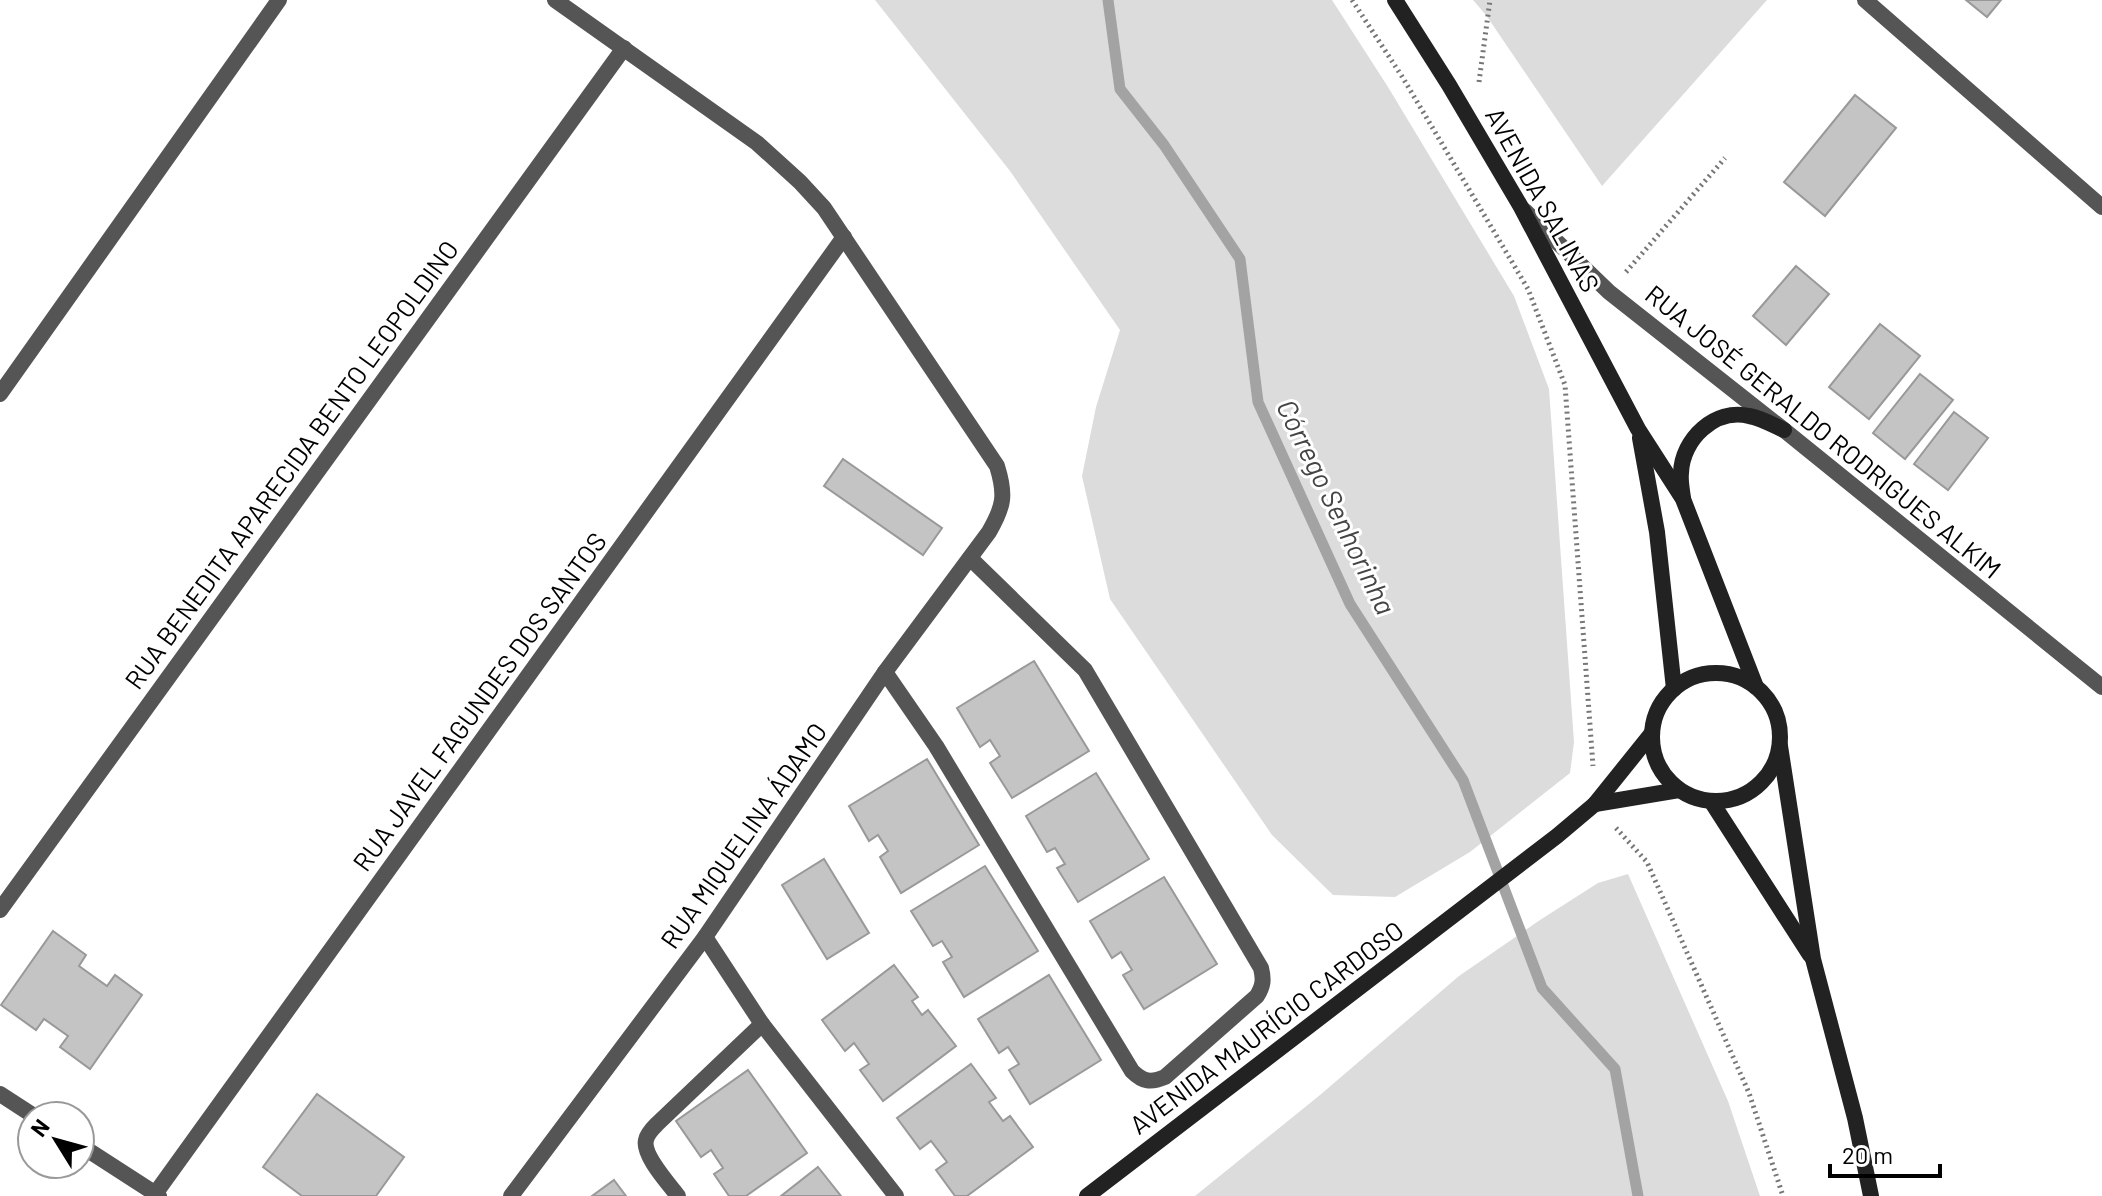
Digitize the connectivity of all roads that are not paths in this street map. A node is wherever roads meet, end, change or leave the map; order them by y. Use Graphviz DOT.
graph roads {
  1 [pos="279,0"];
  2 [pos="555,0"];
  3 [pos="1395,0"];
  4 [pos="1865,0"];
  5 [pos="624,48"];
  6 [pos="1521,207"];
  7 [pos="2102,207"];
  8 [pos="844,237"];
  9 [pos="0,394"];
  10 [pos="1638,429"];
  11 [pos="1784,430"];
  12 [pos="1683,499"];
  13 [pos="970,558"];
  14 [pos="885,672"];
  15 [pos="1756,687"];
  16 [pos="2102,687"];
  17 [pos="1674,689"];
  18 [pos="1652,733"];
  19 [pos="1780,746"];
  20 [pos="1679,790"];
  21 [pos="1711,801"];
  22 [pos="1595,804"];
  23 [pos="0,910"];
  24 [pos="705,937"];
  25 [pos="1813,959"];
  26 [pos="762,1024"];
  27 [pos="96,1155"];
  28 [pos="157,1195"];
  29 [pos="511,1196"];
  30 [pos="678,1196"];
  31 [pos="896,1196"];
  32 [pos="1087,1196"];
  33 [pos="1871,1196"];
  1 -- 9 [label="street"];
  2 -- 5 [label="street"];
  3 -- 6 [label="street, AVENIDA SALINAS"];
  4 -- 7 [label="street"];
  5 -- 8 [label="street"];
  5 -- 23 [label="street, RUA BENEDITA APARECIDA BENTO LEOPOLDINO"];
  6 -- 10 [label="street, AVENIDA SALINAS"];
  6 -- 11 [label="street, RUA JOSÉ GERALDO RODRIGUES ALKIM"];
  8 -- 13 [label="street, RUA MIQUELINA ÁDAMO"];
  8 -- 28 [label="street, RUA JAVEL FAGUNDES DOS SANTOS"];
  10 -- 12 [label="street, AVENIDA SALINAS"];
  10 -- 17 [label="street, AVENIDA SALINAS"];
  11 -- 12 [label="street"];
  11 -- 16 [label="street, RUA JOSÉ GERALDO RODRIGUES ALKIM"];
  12 -- 15 [label="street, AVENIDA SALINAS"];
  13 -- 14 [label="street, RUA MIQUELINA ÁDAMO"];
  13 -- 14 [label="street"];
  14 -- 24 [label="street, RUA MIQUELINA ÁDAMO"];
  15 -- 17 [label="street"];
  15 -- 19 [label="street"];
  17 -- 18 [label="street"];
  18 -- 20 [label="street"];
  18 -- 22 [label="street, AVENIDA MAURÍCIO CARDOSO"];
  19 -- 21 [label="street"];
  19 -- 25 [label="street"];
  20 -- 21 [label="street"];
  20 -- 22 [label="street"];
  21 -- 25 [label="street"];
  22 -- 32 [label="street, AVENIDA MAURÍCIO CARDOSO"];
  24 -- 26 [label="street"];
  24 -- 29 [label="street, RUA MIQUELINA ÁDAMO"];
  25 -- 33 [label="street"];
  26 -- 30 [label="street"];
  26 -- 31 [label="street"];
  27 -- 28 [label="street"];
}
